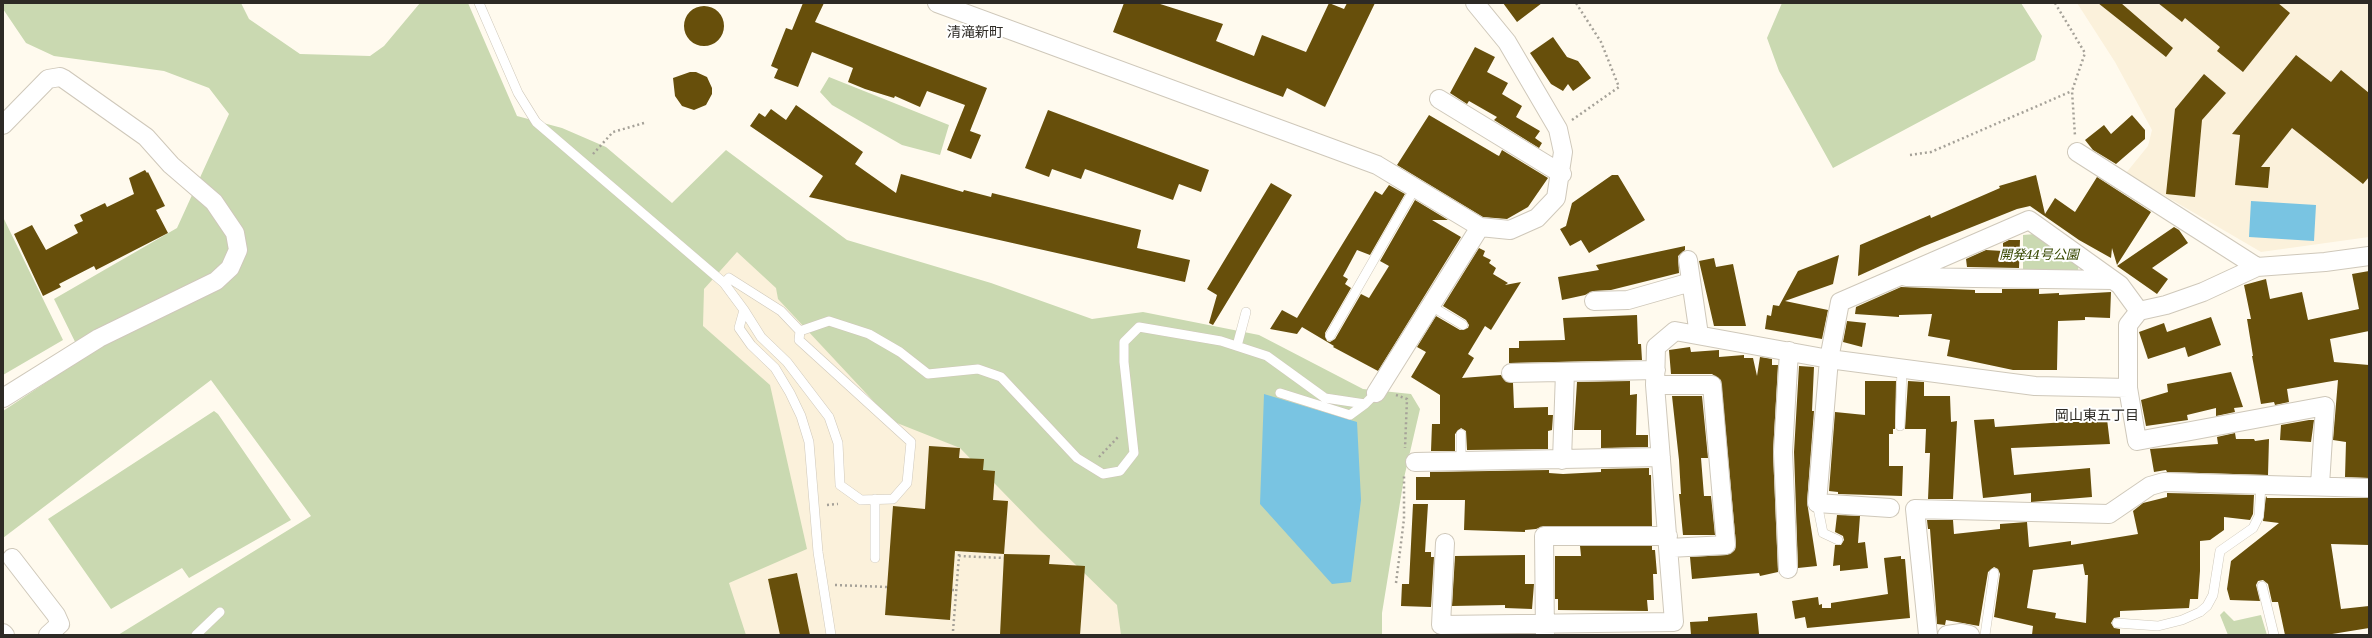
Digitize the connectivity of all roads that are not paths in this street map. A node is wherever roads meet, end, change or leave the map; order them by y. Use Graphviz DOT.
graph roads {
  1 [pos="479,3"];
  2 [pos="937,3"];
  3 [pos="1475,3"];
  4 [pos="1439,99"];
  5 [pos="3,124"];
  6 [pos="2077,152"];
  7 [pos="1562,174"];
  8 [pos="1415,188"];
  9 [pos="1480,227"];
  10 [pos="2369,256"];
  11 [pos="1688,260"];
  12 [pos="2256,267"];
  13 [pos="1899,277"];
  14 [pos="2113,280"];
  15 [pos="1691,282"];
  16 [pos="724,283"];
  17 [pos="1594,301"];
  18 [pos="1431,306"];
  19 [pos="744,310"];
  20 [pos="2139,311"];
  21 [pos="1246,312"];
  22 [pos="1463,325"];
  23 [pos="800,331"];
  24 [pos="1699,335"];
  25 [pos="1330,336"];
  26 [pos="1237,346"];
  27 [pos="1789,351"];
  28 [pos="1829,359"];
  29 [pos="1902,368"];
  30 [pos="1565,372"];
  31 [pos="1511,373"];
  32 [pos="1655,377"];
  33 [pos="2128,388"];
  34 [pos="1280,393"];
  35 [pos="1373,396"];
  36 [pos="3,398"];
  37 [pos="1900,426"];
  38 [pos="1461,434"];
  39 [pos="1661,457"];
  40 [pos="1562,460"];
  41 [pos="1461,461"];
  42 [pos="1410,464"];
  43 [pos="2261,484"];
  44 [pos="2320,485"];
  45 [pos="2369,488"];
  46 [pos="876,499"];
  47 [pos="1817,504"];
  48 [pos="1890,508"];
  49 [pos="1838,540"];
  50 [pos="1669,542"];
  51 [pos="1444,543"];
  52 [pos="12,558"];
  53 [pos="875,558"];
  54 [pos="1788,569"];
  55 [pos="1994,573"];
  56 [pos="2262,586"];
  57 [pos="220,612"];
  58 [pos="2117,623"];
  59 [pos="2144,625"];
  60 [pos="1545,629"];
  61 [pos="48,635"];
  62 [pos="196,635"];
  63 [pos="831,635"];
  64 [pos="1928,635"];
  65 [pos="1947,635"];
  66 [pos="1970,635"];
  67 [pos="1985,635"];
  68 [pos="2143,635"];
  69 [pos="2274,635"];
  1 -- 16 [label="lane"];
  2 -- 8 [label="street"];
  3 -- 7 [label="street"];
  4 -- 7 [label="street"];
  5 -- 36 [label="street"];
  6 -- 12 [label="street"];
  7 -- 9 [label="street"];
  8 -- 9 [label="street"];
  8 -- 25 [label="lane"];
  9 -- 18 [label="street"];
  10 -- 12 [label="street"];
  11 -- 15 [label="street"];
  12 -- 20 [label="street"];
  13 -- 14 [label="street"];
  13 -- 14 [label="street"];
  13 -- 28 [label="street"];
  14 -- 20 [label="street"];
  15 -- 17 [label="street"];
  15 -- 24 [label="street"];
  16 -- 19 [label="lane"];
  16 -- 23 [label="lane"];
  18 -- 22 [label="lane"];
  18 -- 35 [label="street"];
  19 -- 46 [label="lane"];
  19 -- 63 [label="lane"];
  20 -- 33 [label="street"];
  21 -- 26 [label="lane"];
  23 -- 26 [label="lane"];
  23 -- 46 [label="lane"];
  24 -- 27 [label="street"];
  24 -- 32 [label="street"];
  26 -- 35 [label="lane"];
  27 -- 28 [label="street"];
  27 -- 54 [label="street"];
  28 -- 29 [label="street"];
  28 -- 47 [label="street"];
  29 -- 33 [label="street"];
  29 -- 37 [label="lane"];
  30 -- 31 [label="street"];
  30 -- 32 [label="street"];
  30 -- 40 [label="street"];
  32 -- 39 [label="street"];
  32 -- 50 [label="street"];
  33 -- 44 [label="street"];
  34 -- 35 [label="lane"];
  38 -- 41 [label="lane"];
  39 -- 40 [label="street"];
  39 -- 50 [label="street"];
  40 -- 41 [label="street"];
  41 -- 42 [label="street"];
  43 -- 44 [label="street"];
  43 -- 59 [label="lane"];
  43 -- 64 [label="street"];
  44 -- 45 [label="street"];
  46 -- 53 [label="lane"];
  47 -- 48 [label="street"];
  47 -- 49 [label="lane"];
  50 -- 60 [label="street"];
  50 -- 60 [label="street"];
  51 -- 60 [label="street"];
  52 -- 61 [label="street"];
  55 -- 67 [label="lane"];
  56 -- 69 [label="lane"];
  57 -- 62 [label="lane"];
  58 -- 59 [label="lane"];
  59 -- 68 [label="lane"];
  65 -- 66 [label="street"];
}
